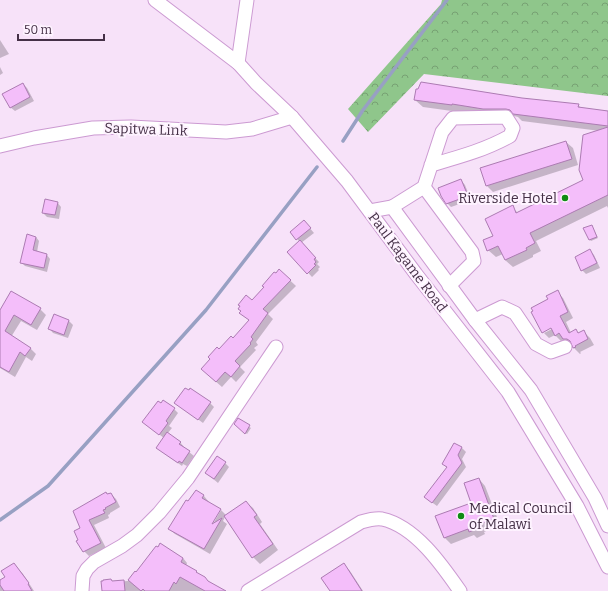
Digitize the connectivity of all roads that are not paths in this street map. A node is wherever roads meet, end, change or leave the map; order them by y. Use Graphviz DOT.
graph roads {
  1 [pos="155,0"];
  2 [pos="246,0"];
  3 [pos="238,63"];
  4 [pos="292,117"];
  5 [pos="0,146"];
  6 [pos="431,165"];
  7 [pos="424,187"];
  8 [pos="392,207"];
  9 [pos="370,211"];
  10 [pos="449,286"];
  11 [pos="475,320"];
  12 [pos="276,347"];
  13 [pos="565,347"];
  14 [pos="608,526"];
  15 [pos="608,566"];
  16 [pos="82,591"];
  17 [pos="248,591"];
  18 [pos="460,591"];
  1 -- 3 [label="street, Paul Kagame Road"];
  2 -- 3 [label="street"];
  3 -- 4 [label="street, Paul Kagame Road"];
  4 -- 5 [label="street, Sapitwa Link"];
  4 -- 9 [label="street, Paul Kagame Road"];
  6 -- 6 [label="street"];
  6 -- 7 [label="street"];
  7 -- 8 [label="street"];
  7 -- 10 [label="street"];
  8 -- 9 [label="street"];
  8 -- 10 [label="street"];
  9 -- 15 [label="street, Paul Kagame Road"];
  10 -- 11 [label="street"];
  11 -- 13 [label="street"];
  11 -- 14 [label="street"];
  12 -- 16 [label="street"];
  17 -- 18 [label="street"];
}
